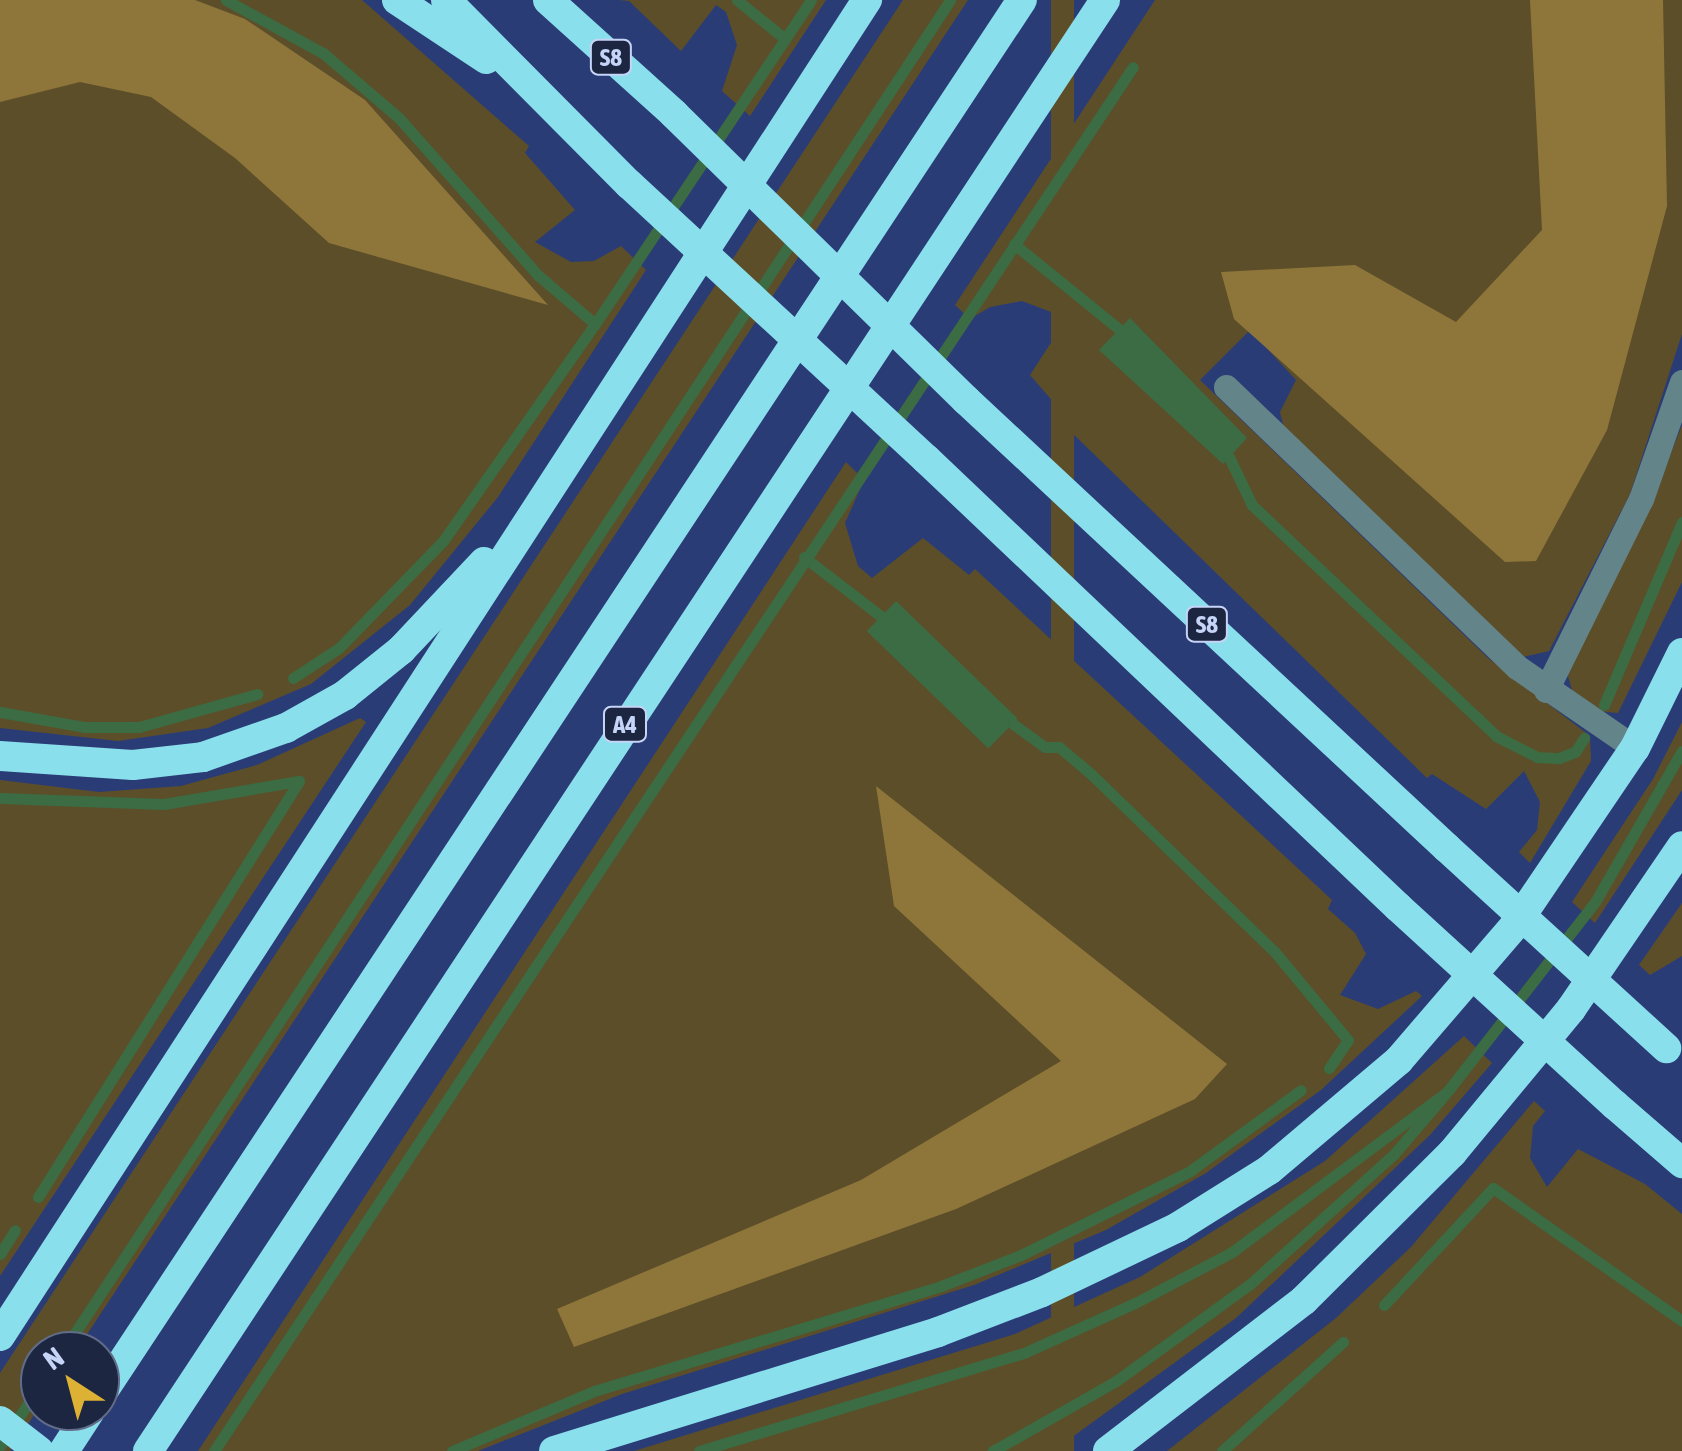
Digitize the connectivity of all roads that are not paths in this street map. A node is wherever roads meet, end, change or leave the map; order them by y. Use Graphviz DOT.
graph roads {
  1 [pos="397,0"];
  2 [pos="446,0"];
  3 [pos="548,0"];
  4 [pos="867,0"];
  5 [pos="1022,0"];
  6 [pos="1104,0"];
  7 [pos="546,98"];
  8 [pos="1682,382"];
  9 [pos="1226,387"];
  10 [pos="563,461"];
  11 [pos="1682,653"];
  12 [pos="1546,690"];
  13 [pos="1635,748"];
  14 [pos="0,756"];
  15 [pos="1682,846"];
  16 [pos="1674,1055"];
  17 [pos="1682,1163"];
  18 [pos="0,1336"];
  19 [pos="120,1366"];
  20 [pos="0,1421"];
  21 [pos="39,1451"];
  22 [pos="148,1451"];
  23 [pos="554,1451"];
  24 [pos="1108,1451"];
  1 -- 7 [label="highway"];
  2 -- 7 [label="highway"];
  3 -- 16 [label="highway, S8, bridge"];
  4 -- 10 [label="highway"];
  5 -- 19 [label="highway, A4"];
  6 -- 22 [label="highway, A4"];
  7 -- 17 [label="highway, bridge"];
  8 -- 12 [label="lane"];
  9 -- 12 [label="lane"];
  10 -- 14 [label="highway"];
  10 -- 18 [label="highway"];
  11 -- 13 [label="highway"];
  12 -- 13 [label="lane"];
  13 -- 23 [label="highway"];
  15 -- 24 [label="highway"];
  20 -- 21 [label="highway"];
}
